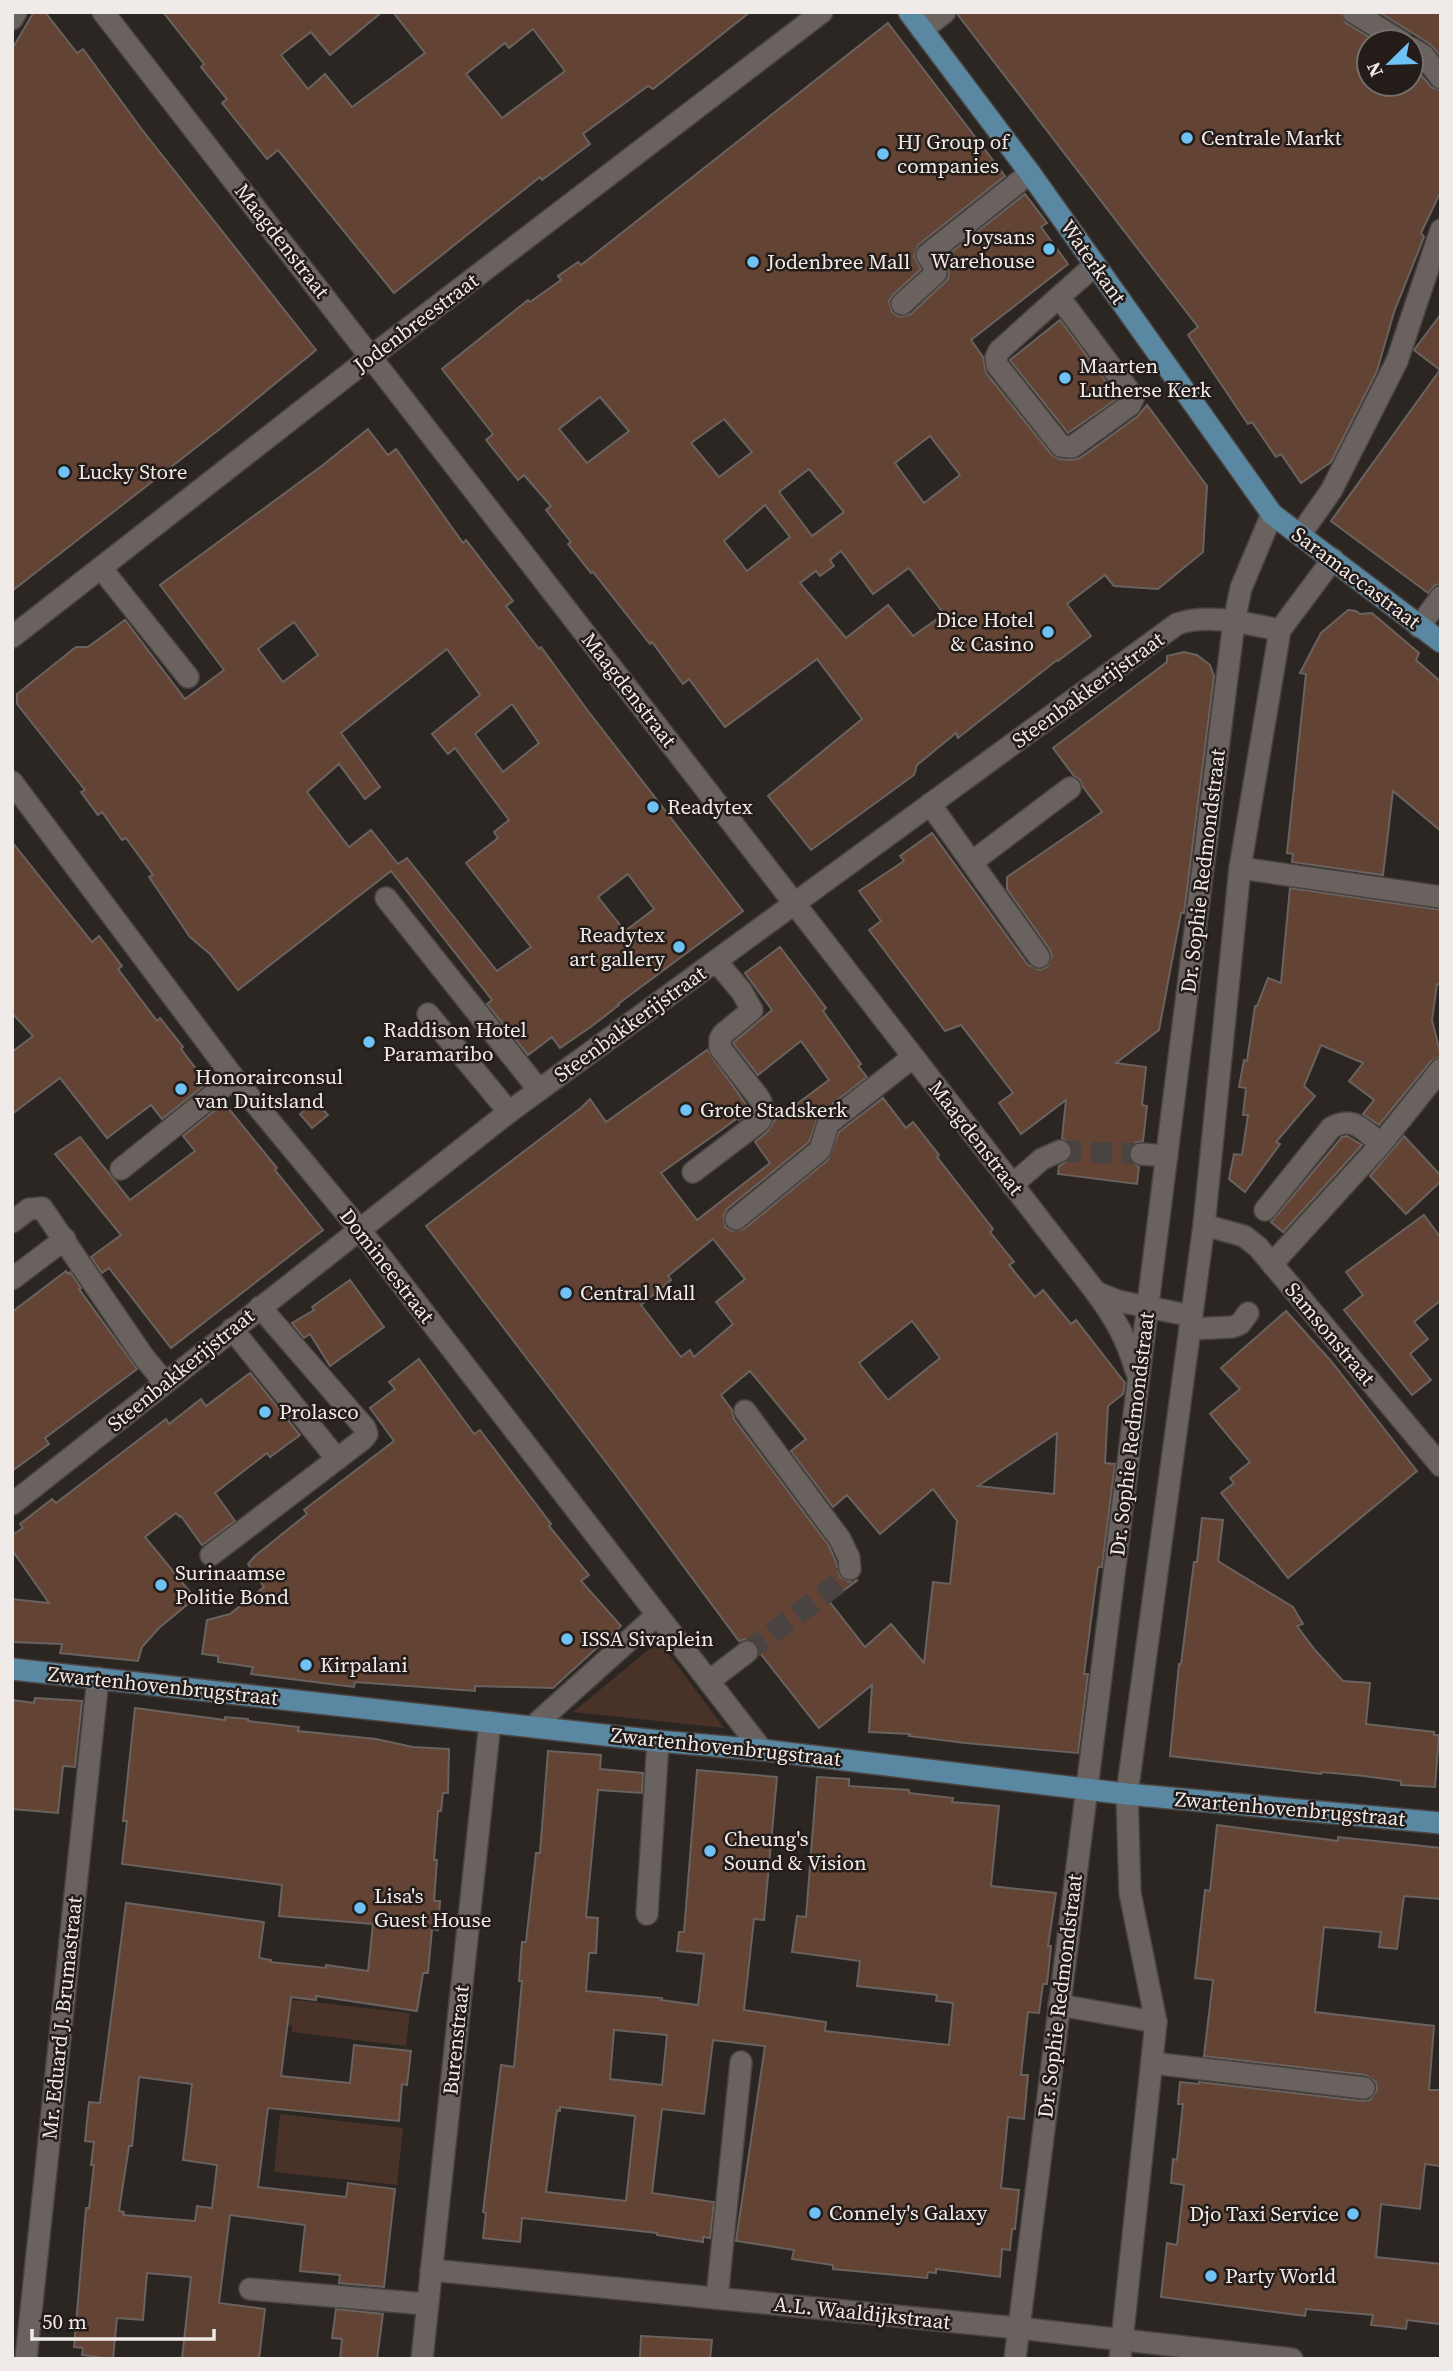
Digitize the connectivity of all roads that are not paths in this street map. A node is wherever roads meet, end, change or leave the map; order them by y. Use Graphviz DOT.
graph roads {
  1 [pos="16,12"];
  2 [pos="103,12"];
  3 [pos="822,12"];
  4 [pos="909,12"];
  5 [pos="945,12"];
  6 [pos="1353,12"];
  7 [pos="12,19"];
  8 [pos="1379,28"];
  9 [pos="922,30"];
  10 [pos="1425,58"];
  11 [pos="1441,78"];
  12 [pos="1030,173"];
  13 [pos="1441,230"];
  14 [pos="1095,265"];
  15 [pos="1059,297"];
  16 [pos="902,304"];
  17 [pos="372,356"];
  18 [pos="1272,514"];
  19 [pos="1300,534"];
  20 [pos="1333,559"];
  21 [pos="101,568"];
  22 [pos="1441,597"];
  23 [pos="1234,622"];
  24 [pos="1419,626"];
  25 [pos="1280,630"];
  26 [pos="12,637"];
  27 [pos="1441,642"];
  28 [pos="188,677"];
  29 [pos="12,782"];
  30 [pos="1070,788"];
  31 [pos="930,804"];
  32 [pos="972,862"];
  33 [pos="1240,868"];
  34 [pos="1441,897"];
  35 [pos="386,898"];
  36 [pos="793,904"];
  37 [pos="1039,957"];
  38 [pos="716,961"];
  39 [pos="428,1014"];
  40 [pos="913,1057"];
  41 [pos="1441,1069"];
  42 [pos="234,1078"];
  43 [pos="539,1090"];
  44 [pos="509,1112"];
  45 [pos="1381,1144"];
  46 [pos="1060,1151"];
  47 [pos="1141,1153"];
  48 [pos="1167,1156"];
  49 [pos="121,1170"];
  50 [pos="693,1172"];
  51 [pos="1012,1185"];
  52 [pos="1265,1210"];
  53 [pos="736,1219"];
  54 [pos="12,1222"];
  55 [pos="1204,1225"];
  56 [pos="360,1230"];
  57 [pos="65,1240"];
  58 [pos="1272,1264"];
  59 [pos="12,1279"];
  60 [pos="1095,1291"];
  61 [pos="260,1307"];
  62 [pos="1148,1307"];
  63 [pos="1248,1313"];
  64 [pos="1191,1322"];
  65 [pos="232,1329"];
  66 [pos="1138,1377"];
  67 [pos="165,1383"];
  68 [pos="745,1411"];
  69 [pos="337,1459"];
  70 [pos="1441,1466"];
  71 [pos="12,1504"];
  72 [pos="211,1555"];
  73 [pos="850,1569"];
  74 [pos="657,1615"];
  75 [pos="747,1653"];
  76 [pos="12,1669"];
  77 [pos="98,1678"];
  78 [pos="709,1681"];
  79 [pos="490,1722"];
  80 [pos="537,1726"];
  81 [pos="658,1741"];
  82 [pos="762,1750"];
  83 [pos="1087,1788"];
  84 [pos="1127,1794"];
  85 [pos="1441,1823"];
  86 [pos="647,1914"];
  87 [pos="1059,2005"];
  88 [pos="1156,2022"];
  89 [pos="741,2062"];
  90 [pos="1152,2063"];
  91 [pos="1364,2088"];
  92 [pos="431,2270"];
  93 [pos="250,2289"];
  94 [pos="717,2298"];
  95 [pos="426,2304"];
  96 [pos="1018,2328"];
  97 [pos="1121,2349"];
  98 [pos="26,2359"];
  99 [pos="422,2359"];
  100 [pos="1014,2359"];
  101 [pos="1292,2359"];
  1 -- 7 [label="street"];
  2 -- 17 [label="street, Maagdenstraat"];
  3 -- 17 [label="street, Jodenbreestraat"];
  4 -- 9 [label="main road, Waterkant"];
  5 -- 9 [label="street"];
  6 -- 8 [label="street"];
  9 -- 12 [label="main road, Waterkant"];
  10 -- 11 [label="street"];
  12 -- 14 [label="main road, Waterkant"];
  12 -- 16 [label="street"];
  13 -- 19 [label="street"];
  14 -- 15 [label="street"];
  14 -- 18 [label="main road, Waterkant"];
  15 -- 15 [label="street"];
  17 -- 21 [label="street, Jodenbreestraat"];
  17 -- 36 [label="street, Maagdenstraat"];
  18 -- 19 [label="main road, Saramaccastraat"];
  18 -- 23 [label="street, Dr. Sophie Redmondstraat"];
  19 -- 20 [label="main road, Saramaccastraat"];
  20 -- 24 [label="main road, Saramaccastraat"];
  20 -- 25 [label="street, Dr. Sophie Redmondstraat"];
  21 -- 26 [label="street, Jodenbreestraat"];
  21 -- 28 [label="street"];
  22 -- 24 [label="street"];
  23 -- 25 [label="street, Steenbakkerijstraat"];
  23 -- 31 [label="street, Steenbakkerijstraat"];
  23 -- 48 [label="street, Dr. Sophie Redmondstraat"];
  24 -- 27 [label="main road, Saramaccastraat"];
  25 -- 33 [label="street, Dr. Sophie Redmondstraat"];
  29 -- 42 [label="street, Domineestraat"];
  30 -- 32 [label="street"];
  31 -- 32 [label="street"];
  31 -- 36 [label="street, Steenbakkerijstraat"];
  32 -- 37 [label="street"];
  33 -- 34 [label="street"];
  33 -- 55 [label="street, Dr. Sophie Redmondstraat"];
  35 -- 43 [label="street"];
  36 -- 38 [label="street, Steenbakkerijstraat"];
  36 -- 40 [label="street, Maagdenstraat"];
  38 -- 43 [label="street, Steenbakkerijstraat"];
  38 -- 50 [label="street"];
  39 -- 44 [label="street"];
  40 -- 51 [label="street, Maagdenstraat"];
  40 -- 53 [label="street"];
  41 -- 45 [label="street"];
  42 -- 49 [label="street"];
  42 -- 56 [label="street, Domineestraat"];
  43 -- 44 [label="street, Steenbakkerijstraat"];
  44 -- 56 [label="street, Steenbakkerijstraat"];
  45 -- 52 [label="street"];
  45 -- 58 [label="street"];
  46 -- 51 [label="street"];
  47 -- 48 [label="street"];
  48 -- 62 [label="street, Dr. Sophie Redmondstraat"];
  51 -- 60 [label="street, Maagdenstraat"];
  54 -- 57 [label="street"];
  55 -- 58 [label="street, Samsonstraat"];
  55 -- 64 [label="street, Dr. Sophie Redmondstraat"];
  56 -- 61 [label="street, Steenbakkerijstraat"];
  56 -- 74 [label="street, Domineestraat"];
  57 -- 59 [label="street"];
  57 -- 67 [label="street"];
  58 -- 70 [label="street, Samsonstraat"];
  60 -- 62 [label="street"];
  60 -- 66 [label="street, Maagdenstraat"];
  61 -- 65 [label="street, Steenbakkerijstraat"];
  61 -- 69 [label="street"];
  62 -- 64 [label="street"];
  62 -- 66 [label="street, Dr. Sophie Redmondstraat"];
  63 -- 64 [label="street"];
  64 -- 84 [label="street, Dr. Sophie Redmondstraat"];
  65 -- 67 [label="street, Steenbakkerijstraat"];
  65 -- 69 [label="street"];
  66 -- 83 [label="street, Dr. Sophie Redmondstraat"];
  67 -- 71 [label="street, Steenbakkerijstraat"];
  68 -- 73 [label="street"];
  69 -- 72 [label="street"];
  74 -- 78 [label="street, Domineestraat"];
  74 -- 80 [label="street"];
  75 -- 78 [label="street"];
  76 -- 77 [label="main road, Zwartenhovenbrugstraat"];
  77 -- 79 [label="main road, Zwartenhovenbrugstraat"];
  77 -- 98 [label="street, Mr. Eduard J. Brumastraat"];
  78 -- 82 [label="street, Domineestraat"];
  79 -- 80 [label="main road, Zwartenhovenbrugstraat"];
  79 -- 92 [label="street, Burenstraat"];
  80 -- 81 [label="main road, Zwartenhovenbrugstraat"];
  81 -- 82 [label="main road, Zwartenhovenbrugstraat"];
  81 -- 86 [label="street"];
  82 -- 83 [label="main road, Zwartenhovenbrugstraat"];
  83 -- 84 [label="main road, Zwartenhovenbrugstraat"];
  83 -- 87 [label="street, Dr. Sophie Redmondstraat"];
  84 -- 85 [label="main road, Zwartenhovenbrugstraat"];
  84 -- 88 [label="street, Dr. Sophie Redmondstraat"];
  87 -- 88 [label="street"];
  87 -- 96 [label="street, Dr. Sophie Redmondstraat"];
  88 -- 90 [label="street, Dr. Sophie Redmondstraat"];
  89 -- 94 [label="street"];
  90 -- 91 [label="street"];
  90 -- 97 [label="street, Dr. Sophie Redmondstraat"];
  92 -- 94 [label="street, A.L. Waaldijkstraat"];
  92 -- 95 [label="street, Burenstraat"];
  93 -- 95 [label="street"];
  94 -- 96 [label="street, A.L. Waaldijkstraat"];
  95 -- 99 [label="street, Burenstraat"];
  96 -- 97 [label="street, A.L. Waaldijkstraat"];
  96 -- 100 [label="street, Dr. Sophie Redmondstraat"];
  97 -- 101 [label="street, A.L. Waaldijkstraat"];
}
